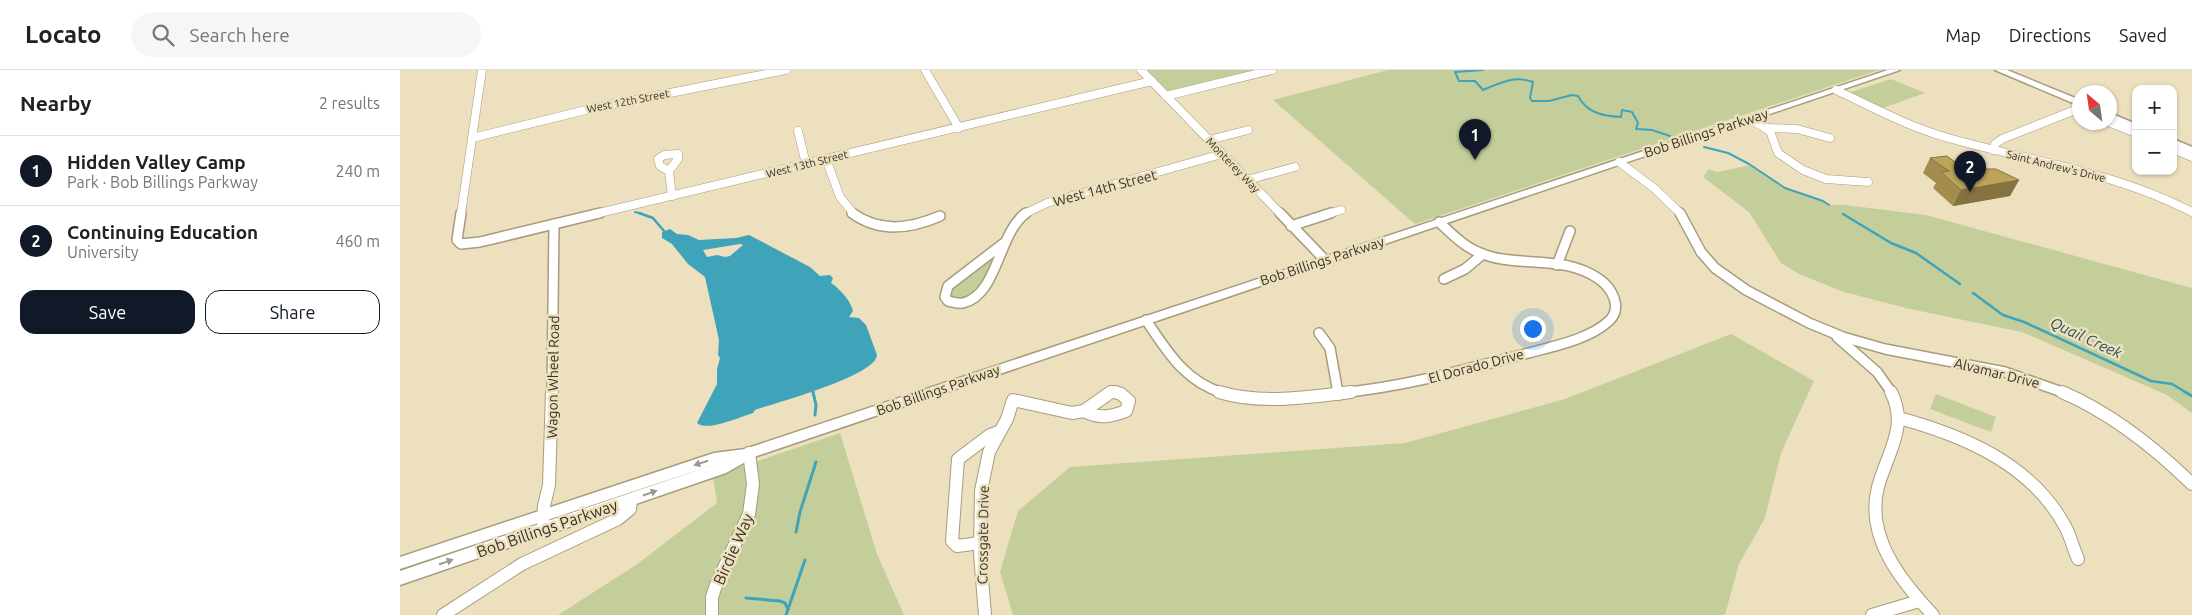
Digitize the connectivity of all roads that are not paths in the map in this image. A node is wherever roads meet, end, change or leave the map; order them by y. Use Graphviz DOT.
graph roads {
  1 [pos="482,70"];
  2 [pos="786,70"];
  3 [pos="925,70"];
  4 [pos="1141,70"];
  5 [pos="1272,70"];
  6 [pos="1896,70"];
  7 [pos="1999,70"];
  8 [pos="2013,70"];
  9 [pos="1152,82"];
  10 [pos="1836,90"];
  11 [pos="2072,95"];
  12 [pos="1166,96"];
  13 [pos="2072,105"];
  14 [pos="2072,111"];
  15 [pos="2117,113"];
  16 [pos="1750,119"];
  17 [pos="2117,119"];
  18 [pos="2132,119"];
  19 [pos="2132,125"];
  20 [pos="2117,126"];
  21 [pos="959,128"];
  22 [pos="1767,128"];
  23 [pos="1248,130"];
  24 [pos="798,131"];
  25 [pos="2132,131"];
  26 [pos="472,138"];
  27 [pos="1830,138"];
  28 [pos="2177,138"];
  29 [pos="1209,140"];
  30 [pos="2177,144"];
  31 [pos="2192,144"];
  32 [pos="1993,150"];
  33 [pos="2192,150"];
  34 [pos="2177,151"];
  35 [pos="1222,154"];
  36 [pos="2192,157"];
  37 [pos="826,159"];
  38 [pos="1619,162"];
  39 [pos="806,164"];
  40 [pos="1295,167"];
  41 [pos="669,171"];
  42 [pos="1247,180"];
  43 [pos="1868,182"];
  44 [pos="672,196"];
  45 [pos="1341,210"];
  46 [pos="2192,212"];
  47 [pos="940,216"];
  48 [pos="1439,222"];
  49 [pos="554,224"];
  50 [pos="1291,226"];
  51 [pos="1570,231"];
  52 [pos="1004,243"];
  53 [pos="1483,254"];
  54 [pos="1325,260"];
  55 [pos="1557,265"];
  56 [pos="1444,278"];
  57 [pos="1146,320"];
  58 [pos="1319,333"];
  59 [pos="1832,333"];
  60 [pos="1338,394"];
  61 [pos="1084,411"];
  62 [pos="1899,418"];
  63 [pos="998,432"];
  64 [pos="749,453"];
  65 [pos="2192,484"];
  66 [pos="631,500"];
  67 [pos="543,522"];
  68 [pos="980,543"];
  69 [pos="2078,559"];
  70 [pos="400,563"];
  71 [pos="400,578"];
  72 [pos="1919,601"];
  73 [pos="443,615"];
  74 [pos="712,615"];
  75 [pos="985,615"];
  76 [pos="1872,615"];
  77 [pos="1933,615"];
  1 -- 26 [label="street"];
  2 -- 26 [label="street, West 12th Street"];
  3 -- 21 [label="street"];
  4 -- 9 [label="street, Monterey Way"];
  5 -- 12 [label="street"];
  6 -- 10 [label="main road, Bob Billings Parkway"];
  7 -- 13 [label="main road"];
  8 -- 11 [label="main road"];
  9 -- 12 [label="street, Monterey Way"];
  9 -- 21 [label="street, West 13th Street"];
  10 -- 16 [label="main road, Bob Billings Parkway"];
  10 -- 32 [label="street, Saint Andrew's Drive"];
  12 -- 29 [label="street, Monterey Way"];
  14 -- 32 [label="street"];
  15 -- 18 [label="main road"];
  16 -- 22 [label="street"];
  16 -- 38 [label="main road, Bob Billings Parkway"];
  17 -- 19 [label="main road"];
  20 -- 25 [label="street"];
  21 -- 37 [label="street, West 13th Street"];
  22 -- 27 [label="street"];
  22 -- 43 [label="street"];
  23 -- 29 [label="street"];
  24 -- 39 [label="street"];
  26 -- 49 [label="street, West 13th Street"];
  28 -- 31 [label="main road"];
  29 -- 35 [label="street, Monterey Way"];
  30 -- 33 [label="main road"];
  32 -- 46 [label="street, Saint Andrew's Drive"];
  34 -- 36 [label="street"];
  35 -- 42 [label="street, Monterey Way"];
  35 -- 52 [label="street, West 14th Street"];
  37 -- 39 [label="street, West 13th Street"];
  37 -- 47 [label="street"];
  38 -- 48 [label="main road, Bob Billings Parkway"];
  38 -- 59 [label="street, Alvamar Drive"];
  39 -- 44 [label="street, West 13th Street"];
  40 -- 42 [label="street"];
  41 -- 44 [label="street"];
  42 -- 50 [label="street, Monterey Way"];
  44 -- 49 [label="street, West 13th Street"];
  45 -- 50 [label="street"];
  48 -- 53 [label="street, El Dorado Drive"];
  48 -- 54 [label="main road, Bob Billings Parkway"];
  49 -- 67 [label="street, Wagon Wheel Road"];
  50 -- 54 [label="street, Monterey Way"];
  51 -- 55 [label="street"];
  52 -- 52 [label="street, West 14th Street"];
  53 -- 55 [label="street, El Dorado Drive"];
  53 -- 56 [label="street"];
  54 -- 57 [label="main road, Bob Billings Parkway"];
  55 -- 60 [label="street, El Dorado Drive"];
  57 -- 60 [label="street, El Dorado Drive"];
  57 -- 64 [label="main road, Bob Billings Parkway"];
  58 -- 60 [label="street"];
  59 -- 62 [label="street, Alvamar Drive"];
  59 -- 65 [label="street, Alvamar Drive"];
  61 -- 63 [label="street, Crossgate Drive"];
  62 -- 69 [label="street"];
  62 -- 72 [label="street, Alvamar Drive"];
  63 -- 68 [label="street, Crossgate Drive"];
  63 -- 68 [label="street"];
  66 -- 64 [label="main road, Bob Billings Parkway, one-way"];
  64 -- 67 [label="main road, Bob Billings Parkway, one-way"];
  64 -- 74 [label="street, Birdie Way"];
  66 -- 67 [label="main road, Bob Billings Parkway"];
  66 -- 73 [label="street"];
  67 -- 70 [label="main road, Bob Billings Parkway"];
  71 -- 67 [label="main road, Bob Billings Parkway, one-way"];
  68 -- 75 [label="street, Crossgate Drive"];
  72 -- 76 [label="street"];
  72 -- 77 [label="street, Alvamar Drive"];
}
